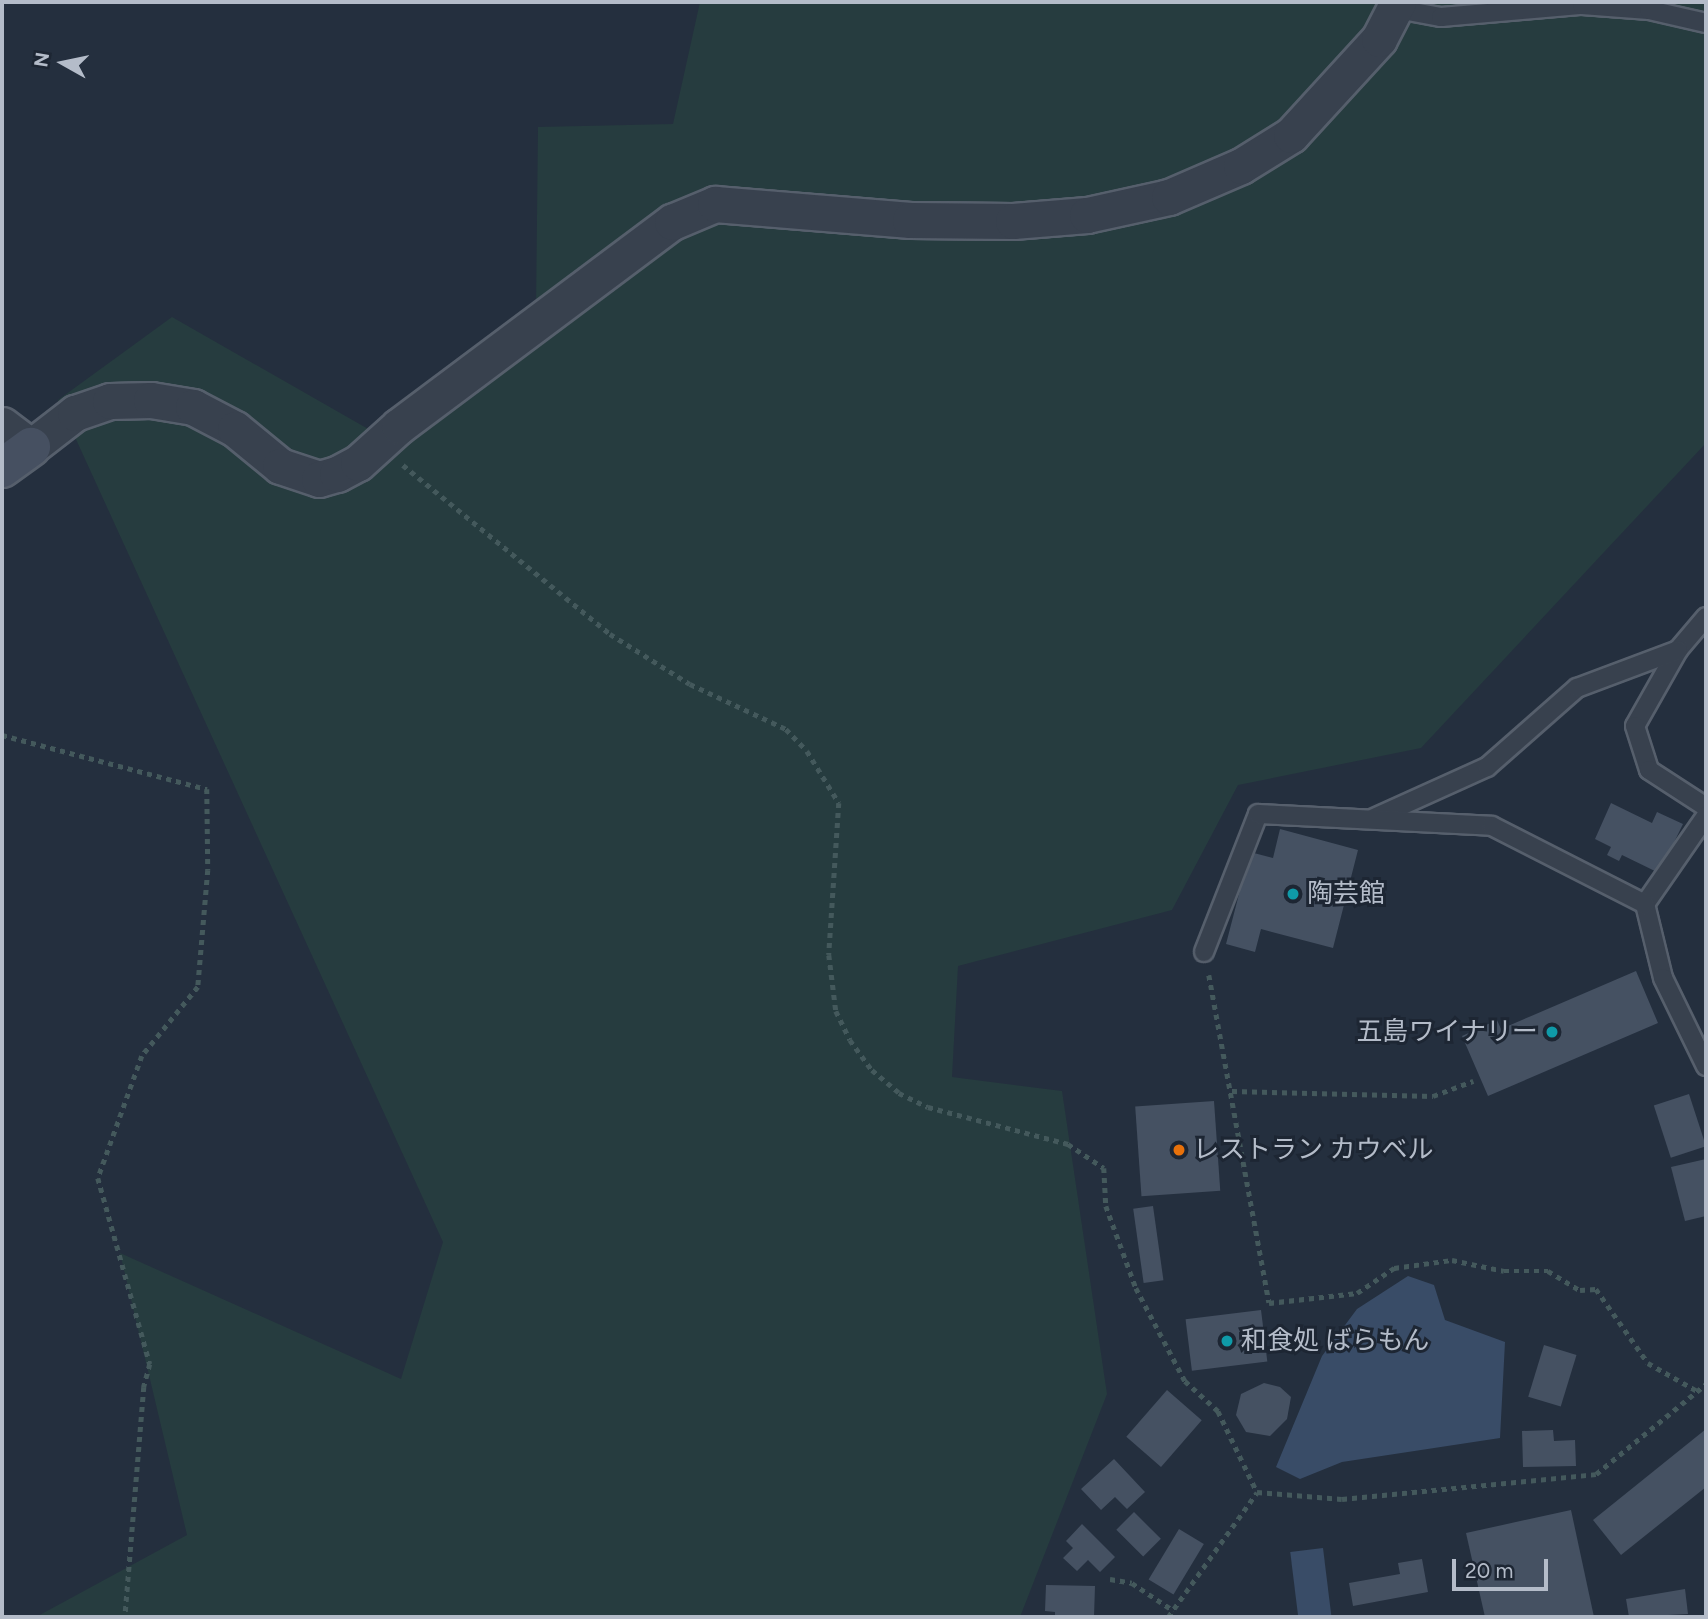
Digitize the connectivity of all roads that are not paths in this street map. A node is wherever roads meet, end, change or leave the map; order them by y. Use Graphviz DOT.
graph roads {
  1 [pos="1397,5"];
  2 [pos="1706,23"];
  3 [pos="11,446"];
  4 [pos="1706,617"];
  5 [pos="1678,650"];
  6 [pos="1706,807"];
  7 [pos="1706,816"];
  8 [pos="1371,819"];
  9 [pos="1645,904"];
  10 [pos="1204,952"];
  11 [pos="1706,1066"];
  1 -- 2 [label="lane"];
  1 -- 3 [label="street"];
  4 -- 5 [label="lane"];
  5 -- 6 [label="lane"];
  5 -- 8 [label="lane"];
  7 -- 9 [label="lane"];
  8 -- 9 [label="lane"];
  8 -- 10 [label="lane"];
  9 -- 11 [label="lane"];
}
